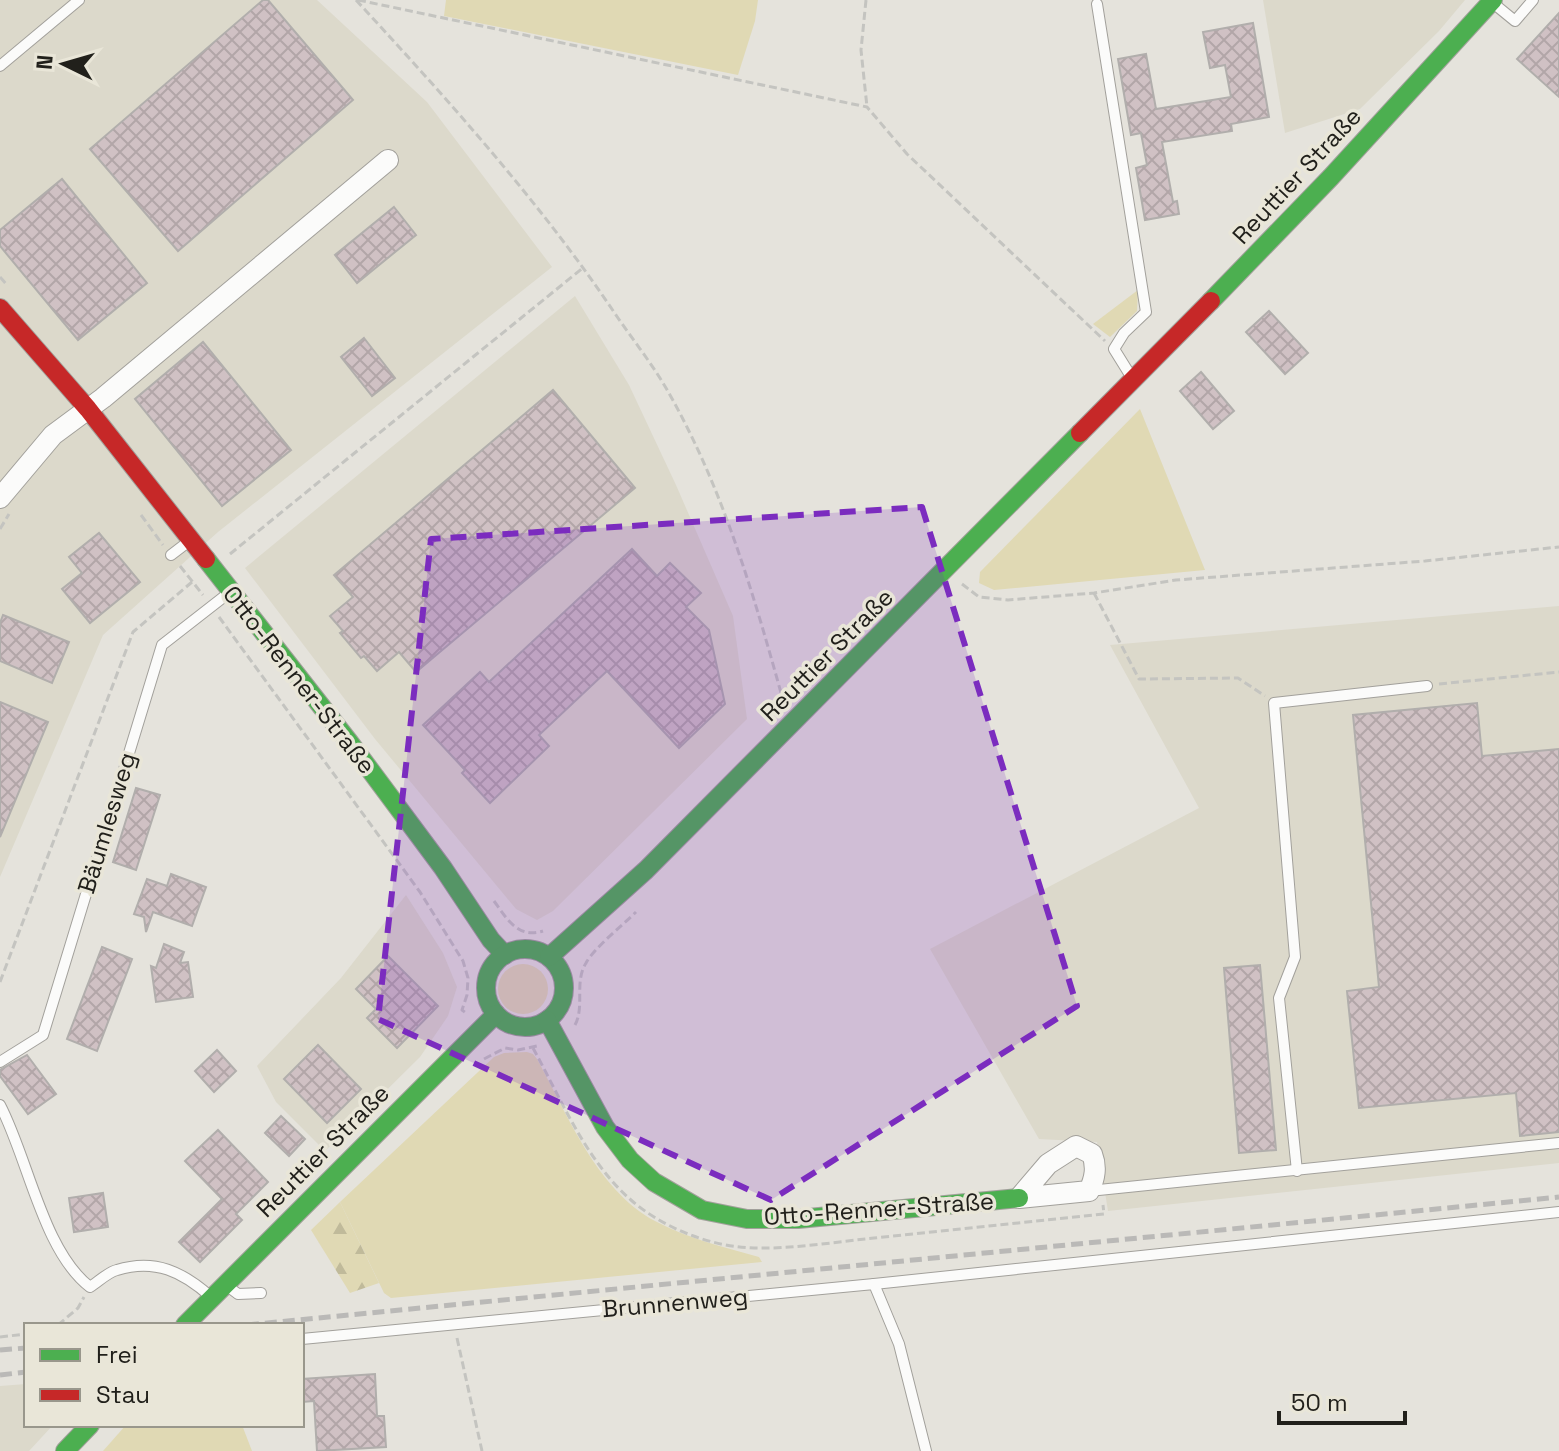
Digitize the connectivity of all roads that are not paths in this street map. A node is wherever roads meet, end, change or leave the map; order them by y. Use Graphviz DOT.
graph roads {
  1 [pos="79,0"];
  2 [pos="1533,0"];
  3 [pos="1492,1"];
  4 [pos="1097,4"];
  5 [pos="0,66"];
  6 [pos="388,160"];
  7 [pos="0,308"];
  8 [pos="1134,380"];
  9 [pos="88,409"];
  10 [pos="0,498"];
  11 [pos="189,540"];
  12 [pos="171,555"];
  13 [pos="230,592"];
  14 [pos="1427,686"];
  15 [pos="505,955"];
  16 [pos="549,957"];
  17 [pos="496,1014"];
  18 [pos="551,1028"];
  19 [pos="0,1062"];
  20 [pos="0,1105"];
  21 [pos="1559,1143"];
  22 [pos="1297,1171"];
  23 [pos="1089,1191"];
  24 [pos="1019,1198"];
  25 [pos="1559,1212"];
  26 [pos="874,1284"];
  27 [pos="261,1293"];
  28 [pos="218,1295"];
  29 [pos="187,1323"];
  30 [pos="304,1339"];
  31 [pos="88,1427"];
  32 [pos="65,1451"];
  33 [pos="926,1451"];
  1 -- 5 [label="lane"];
  2 -- 3 [label="lane, Reuttier Straße"];
  3 -- 8 [label="main road, Reuttier Straße"];
  4 -- 8 [label="lane"];
  6 -- 9 [label="street"];
  7 -- 9 [label="main road, Otto-Renner-Straße"];
  8 -- 16 [label="main road, Reuttier Straße"];
  9 -- 10 [label="street"];
  9 -- 11 [label="main road, Otto-Renner-Straße"];
  11 -- 12 [label="lane"];
  11 -- 13 [label="main road, Otto-Renner-Straße"];
  13 -- 15 [label="main road, Otto-Renner-Straße"];
  13 -- 19 [label="lane, Bäumlesweg"];
  14 -- 22 [label="lane"];
  15 -- 16 [label="main road"];
  15 -- 17 [label="main road"];
  16 -- 18 [label="main road"];
  17 -- 18 [label="main road"];
  17 -- 28 [label="main road, Reuttier Straße"];
  18 -- 24 [label="main road, Otto-Renner-Straße"];
  20 -- 28 [label="lane"];
  21 -- 22 [label="lane"];
  22 -- 23 [label="lane"];
  23 -- 24 [label="street, Otto-Renner-Straße"];
  23 -- 24 [label="street, Otto-Renner-Straße"];
  25 -- 26 [label="lane, Brunnenweg"];
  26 -- 30 [label="lane, Brunnenweg"];
  26 -- 33 [label="lane"];
  27 -- 28 [label="lane"];
  28 -- 29 [label="main road, Reuttier Straße"];
  31 -- 32 [label="main road"];
}
